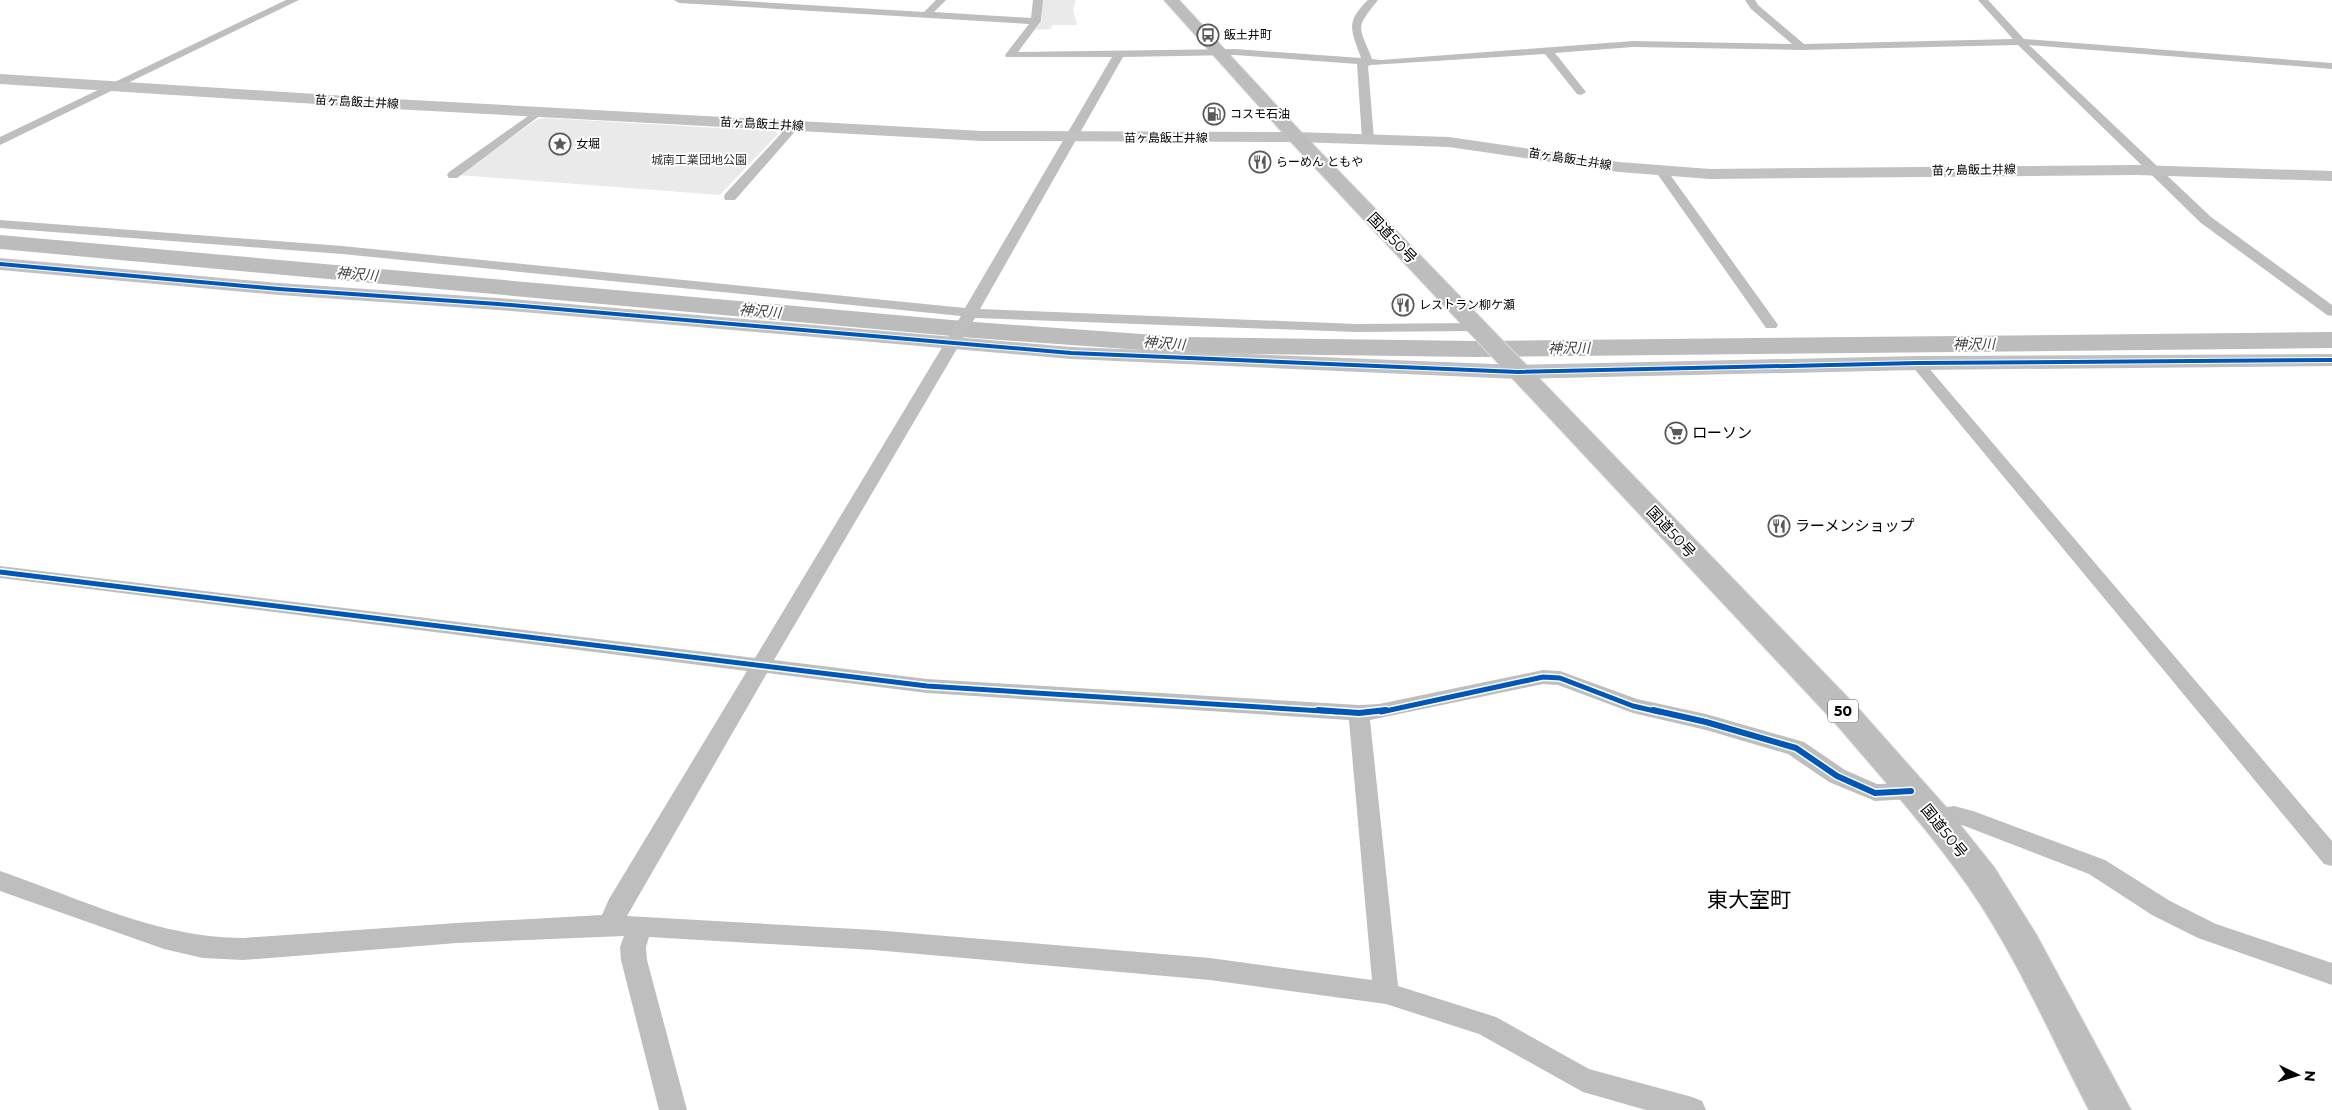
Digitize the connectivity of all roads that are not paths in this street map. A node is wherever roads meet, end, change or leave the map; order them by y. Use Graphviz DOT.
graph roads {
  1 [pos="294,0"];
  2 [pos="680,0"];
  3 [pos="941,0"];
  4 [pos="1038,0"];
  5 [pos="1170,0"];
  6 [pos="1373,0"];
  7 [pos="1750,0"];
  8 [pos="1983,0"];
  9 [pos="926,15"];
  10 [pos="1036,21"];
  11 [pos="2021,42"];
  12 [pos="1802,47"];
  13 [pos="1547,50"];
  14 [pos="1119,54"];
  15 [pos="1220,54"];
  16 [pos="1365,63"];
  17 [pos="2332,66"];
  18 [pos="0,79"];
  19 [pos="113,86"];
  20 [pos="1581,92"];
  21 [pos="538,112"];
  22 [pos="794,126"];
  23 [pos="1070,138"];
  24 [pos="1296,138"];
  25 [pos="1368,139"];
  26 [pos="0,141"];
  27 [pos="2153,170"];
  28 [pos="1662,172"];
  29 [pos="453,175"];
  30 [pos="2332,176"];
  31 [pos="730,197"];
  32 [pos="0,224"];
  33 [pos="0,264"];
  34 [pos="2332,312"];
  35 [pos="968,315"];
  36 [pos="1771,325"];
  37 [pos="1479,330"];
  38 [pos="952,342"];
  39 [pos="2332,360"];
  40 [pos="1917,363"];
  41 [pos="1514,367"];
  42 [pos="0,572"];
  43 [pos="762,664"];
  44 [pos="1359,713"];
  45 [pos="1911,791"];
  46 [pos="1934,816"];
  47 [pos="2332,857"];
  48 [pos="0,881"];
  49 [pos="611,926"];
  50 [pos="639,928"];
  51 [pos="2332,974"];
  52 [pos="1386,993"];
  53 [pos="673,1110"];
  54 [pos="1692,1110"];
  55 [pos="2110,1110"];
  1 -- 19 [label="street"];
  2 -- 9 [label="street"];
  3 -- 9 [label="street"];
  4 -- 10 [label="street"];
  5 -- 15 [label="highway, 国道50号 / 50"];
  6 -- 16 [label="street"];
  7 -- 12 [label="street"];
  8 -- 11 [label="street"];
  9 -- 10 [label="street"];
  10 -- 14 [label="street"];
  11 -- 12 [label="street"];
  11 -- 17 [label="street"];
  11 -- 27 [label="street"];
  12 -- 13 [label="street"];
  13 -- 16 [label="street"];
  13 -- 20 [label="street"];
  14 -- 15 [label="street"];
  14 -- 23 [label="street"];
  15 -- 16 [label="street"];
  15 -- 24 [label="highway, 国道50号 / 50"];
  16 -- 25 [label="street"];
  18 -- 19 [label="main road, 苗ヶ島飯土井線"];
  19 -- 21 [label="main road, 苗ヶ島飯土井線"];
  19 -- 26 [label="street"];
  21 -- 22 [label="main road, 苗ヶ島飯土井線"];
  21 -- 29 [label="street"];
  22 -- 23 [label="main road, 苗ヶ島飯土井線"];
  22 -- 31 [label="street"];
  23 -- 24 [label="main road, 苗ヶ島飯土井線"];
  23 -- 35 [label="street"];
  24 -- 25 [label="main road, 苗ヶ島飯土井線"];
  24 -- 37 [label="highway, 国道50号 / 50"];
  25 -- 28 [label="main road, 苗ヶ島飯土井線"];
  27 -- 28 [label="main road, 苗ヶ島飯土井線"];
  27 -- 30 [label="main road, 苗ヶ島飯土井線"];
  27 -- 34 [label="street"];
  28 -- 36 [label="street"];
  32 -- 35 [label="street"];
  33 -- 38 [label="main road"];
  35 -- 37 [label="street"];
  35 -- 38 [label="street"];
  37 -- 41 [label="highway, 国道50号 / 50"];
  38 -- 41 [label="main road"];
  38 -- 43 [label="street"];
  39 -- 40 [label="main road"];
  40 -- 41 [label="main road"];
  40 -- 47 [label="street"];
  41 -- 45 [label="highway, 国道50号 / 50"];
  42 -- 43 [label="street"];
  43 -- 44 [label="street"];
  43 -- 49 [label="street"];
  44 -- 45 [label="street"];
  44 -- 52 [label="street"];
  45 -- 46 [label="highway, 国道50号 / 50"];
  46 -- 51 [label="street"];
  46 -- 55 [label="highway, 国道50号 / 50"];
  48 -- 49 [label="street"];
  49 -- 50 [label="street"];
  50 -- 52 [label="street"];
  50 -- 53 [label="street"];
  52 -- 54 [label="street"];
}
